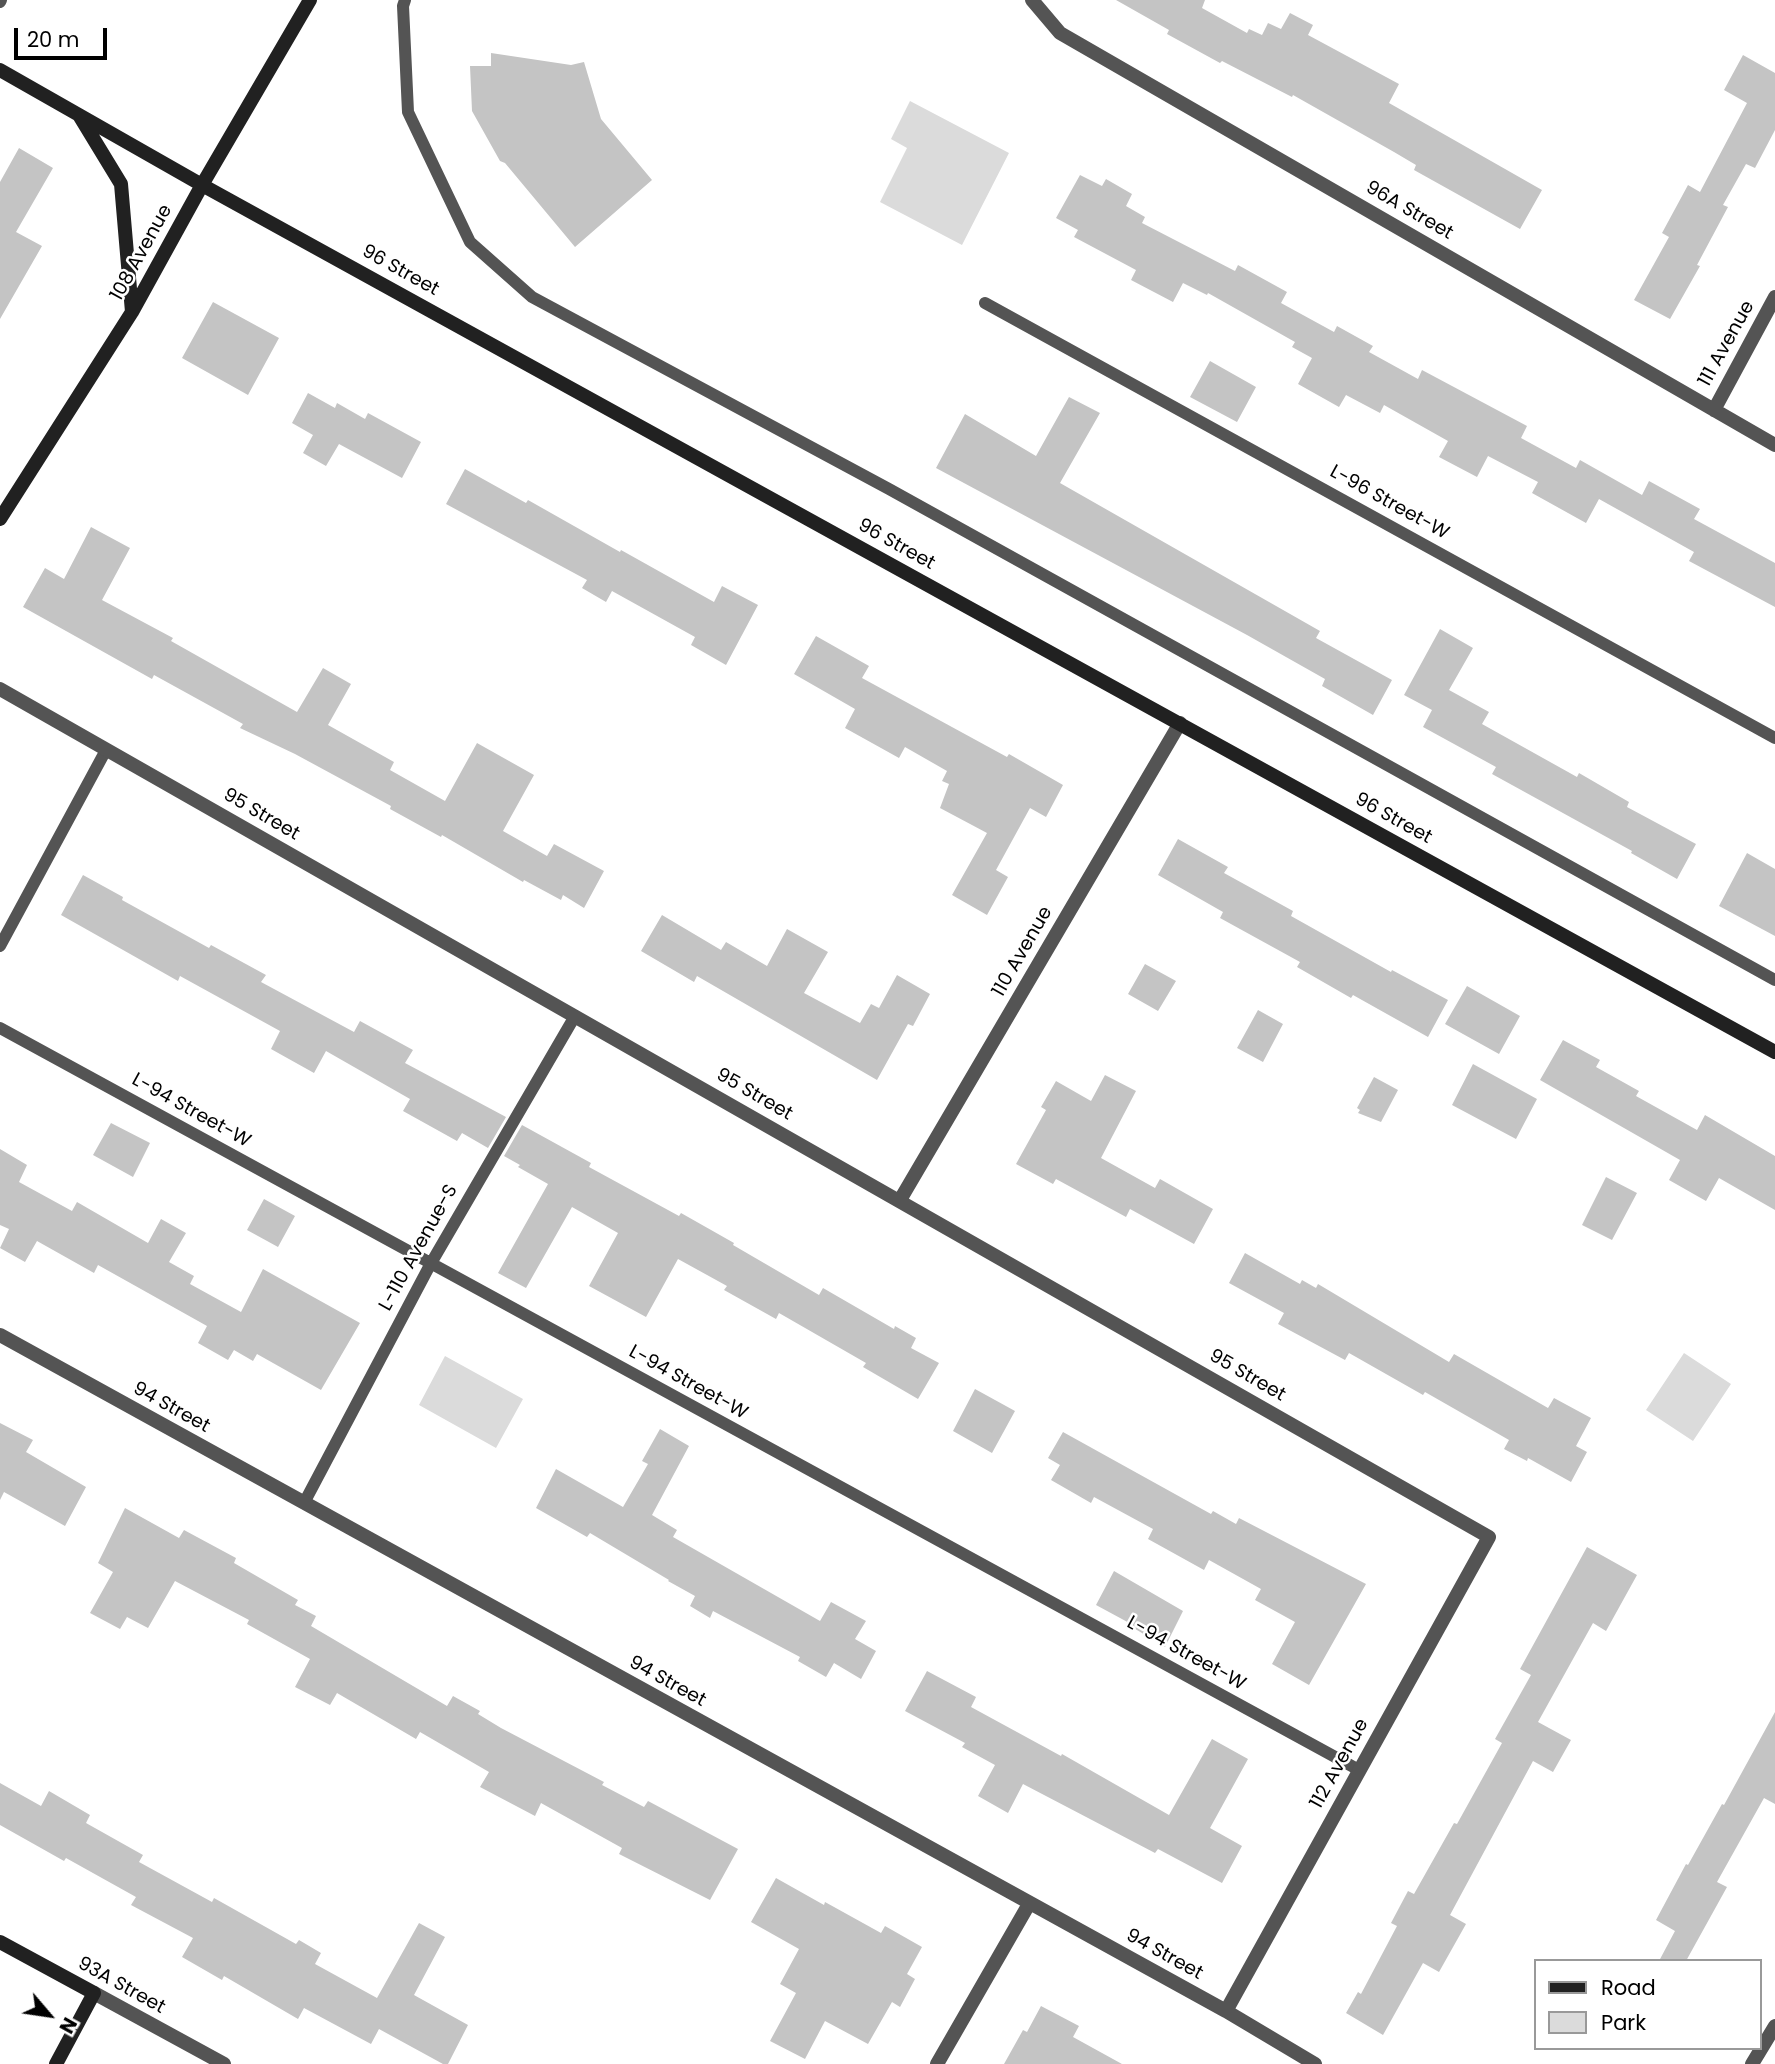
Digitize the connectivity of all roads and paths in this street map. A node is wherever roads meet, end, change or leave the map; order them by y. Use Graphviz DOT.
graph roads {
  1 [pos="310,0"];
  2 [pos="405,0"];
  3 [pos="1032,0"];
  4 [pos="0,70"];
  5 [pos="79,114"];
  6 [pos="202,185"];
  7 [pos="1775,298"];
  8 [pos="985,303"];
  9 [pos="132,312"];
  10 [pos="1714,410"];
  11 [pos="1775,445"];
  12 [pos="0,519"];
  13 [pos="0,689"];
  14 [pos="1180,723"];
  15 [pos="1775,738"];
  16 [pos="106,750"];
  17 [pos="0,946"];
  18 [pos="1775,980"];
  19 [pos="575,1016"];
  20 [pos="0,1028"];
  21 [pos="1775,1052"];
  22 [pos="900,1200"];
  23 [pos="430,1265"];
  24 [pos="0,1335"];
  25 [pos="304,1503"];
  26 [pos="1489,1537"];
  27 [pos="1359,1770"];
  28 [pos="1029,1903"];
  29 [pos="0,1942"];
  30 [pos="94,1993"];
  31 [pos="1226,2011"];
  32 [pos="1775,2026"];
  33 [pos="1761,2049"];
  34 [pos="56,2064"];
  35 [pos="224,2064"];
  36 [pos="937,2064"];
  37 [pos="1315,2064"];
  1 -- 6 [label="street, 108 Avenue"];
  2 -- 18 [label="lane"];
  3 -- 10 [label="street, 96A Street"];
  4 -- 5 [label="street, 96 Street"];
  5 -- 6 [label="street, 96 Street"];
  5 -- 9 [label="street"];
  6 -- 9 [label="street, 108 Avenue"];
  6 -- 14 [label="street, 96 Street"];
  7 -- 10 [label="street, 111 Avenue"];
  8 -- 15 [label="lane, L-96 Street-W"];
  9 -- 12 [label="street, 108 Avenue"];
  10 -- 11 [label="street, 96A Street"];
  13 -- 16 [label="street, 95 Street"];
  14 -- 21 [label="street, 96 Street"];
  14 -- 22 [label="street, 110 Avenue"];
  16 -- 17 [label="lane"];
  16 -- 19 [label="street, 95 Street"];
  19 -- 22 [label="street, 95 Street"];
  19 -- 23 [label="lane, L-110 Avenue-S"];
  20 -- 23 [label="lane, L-94 Street-W"];
  22 -- 26 [label="street, 95 Street"];
  23 -- 25 [label="lane, L-110 Avenue-S"];
  23 -- 27 [label="lane, L-94 Street-W"];
  24 -- 25 [label="street, 94 Street"];
  25 -- 28 [label="street, 94 Street"];
  26 -- 27 [label="street, 112 Avenue"];
  27 -- 31 [label="street, 112 Avenue"];
  28 -- 31 [label="street, 94 Street"];
  28 -- 36 [label="street"];
  29 -- 30 [label="street, 93A Street"];
  30 -- 34 [label="street"];
  30 -- 35 [label="street, 93A Street"];
  31 -- 37 [label="street, 94 Street"];
  32 -- 33 [label="street"];
}
